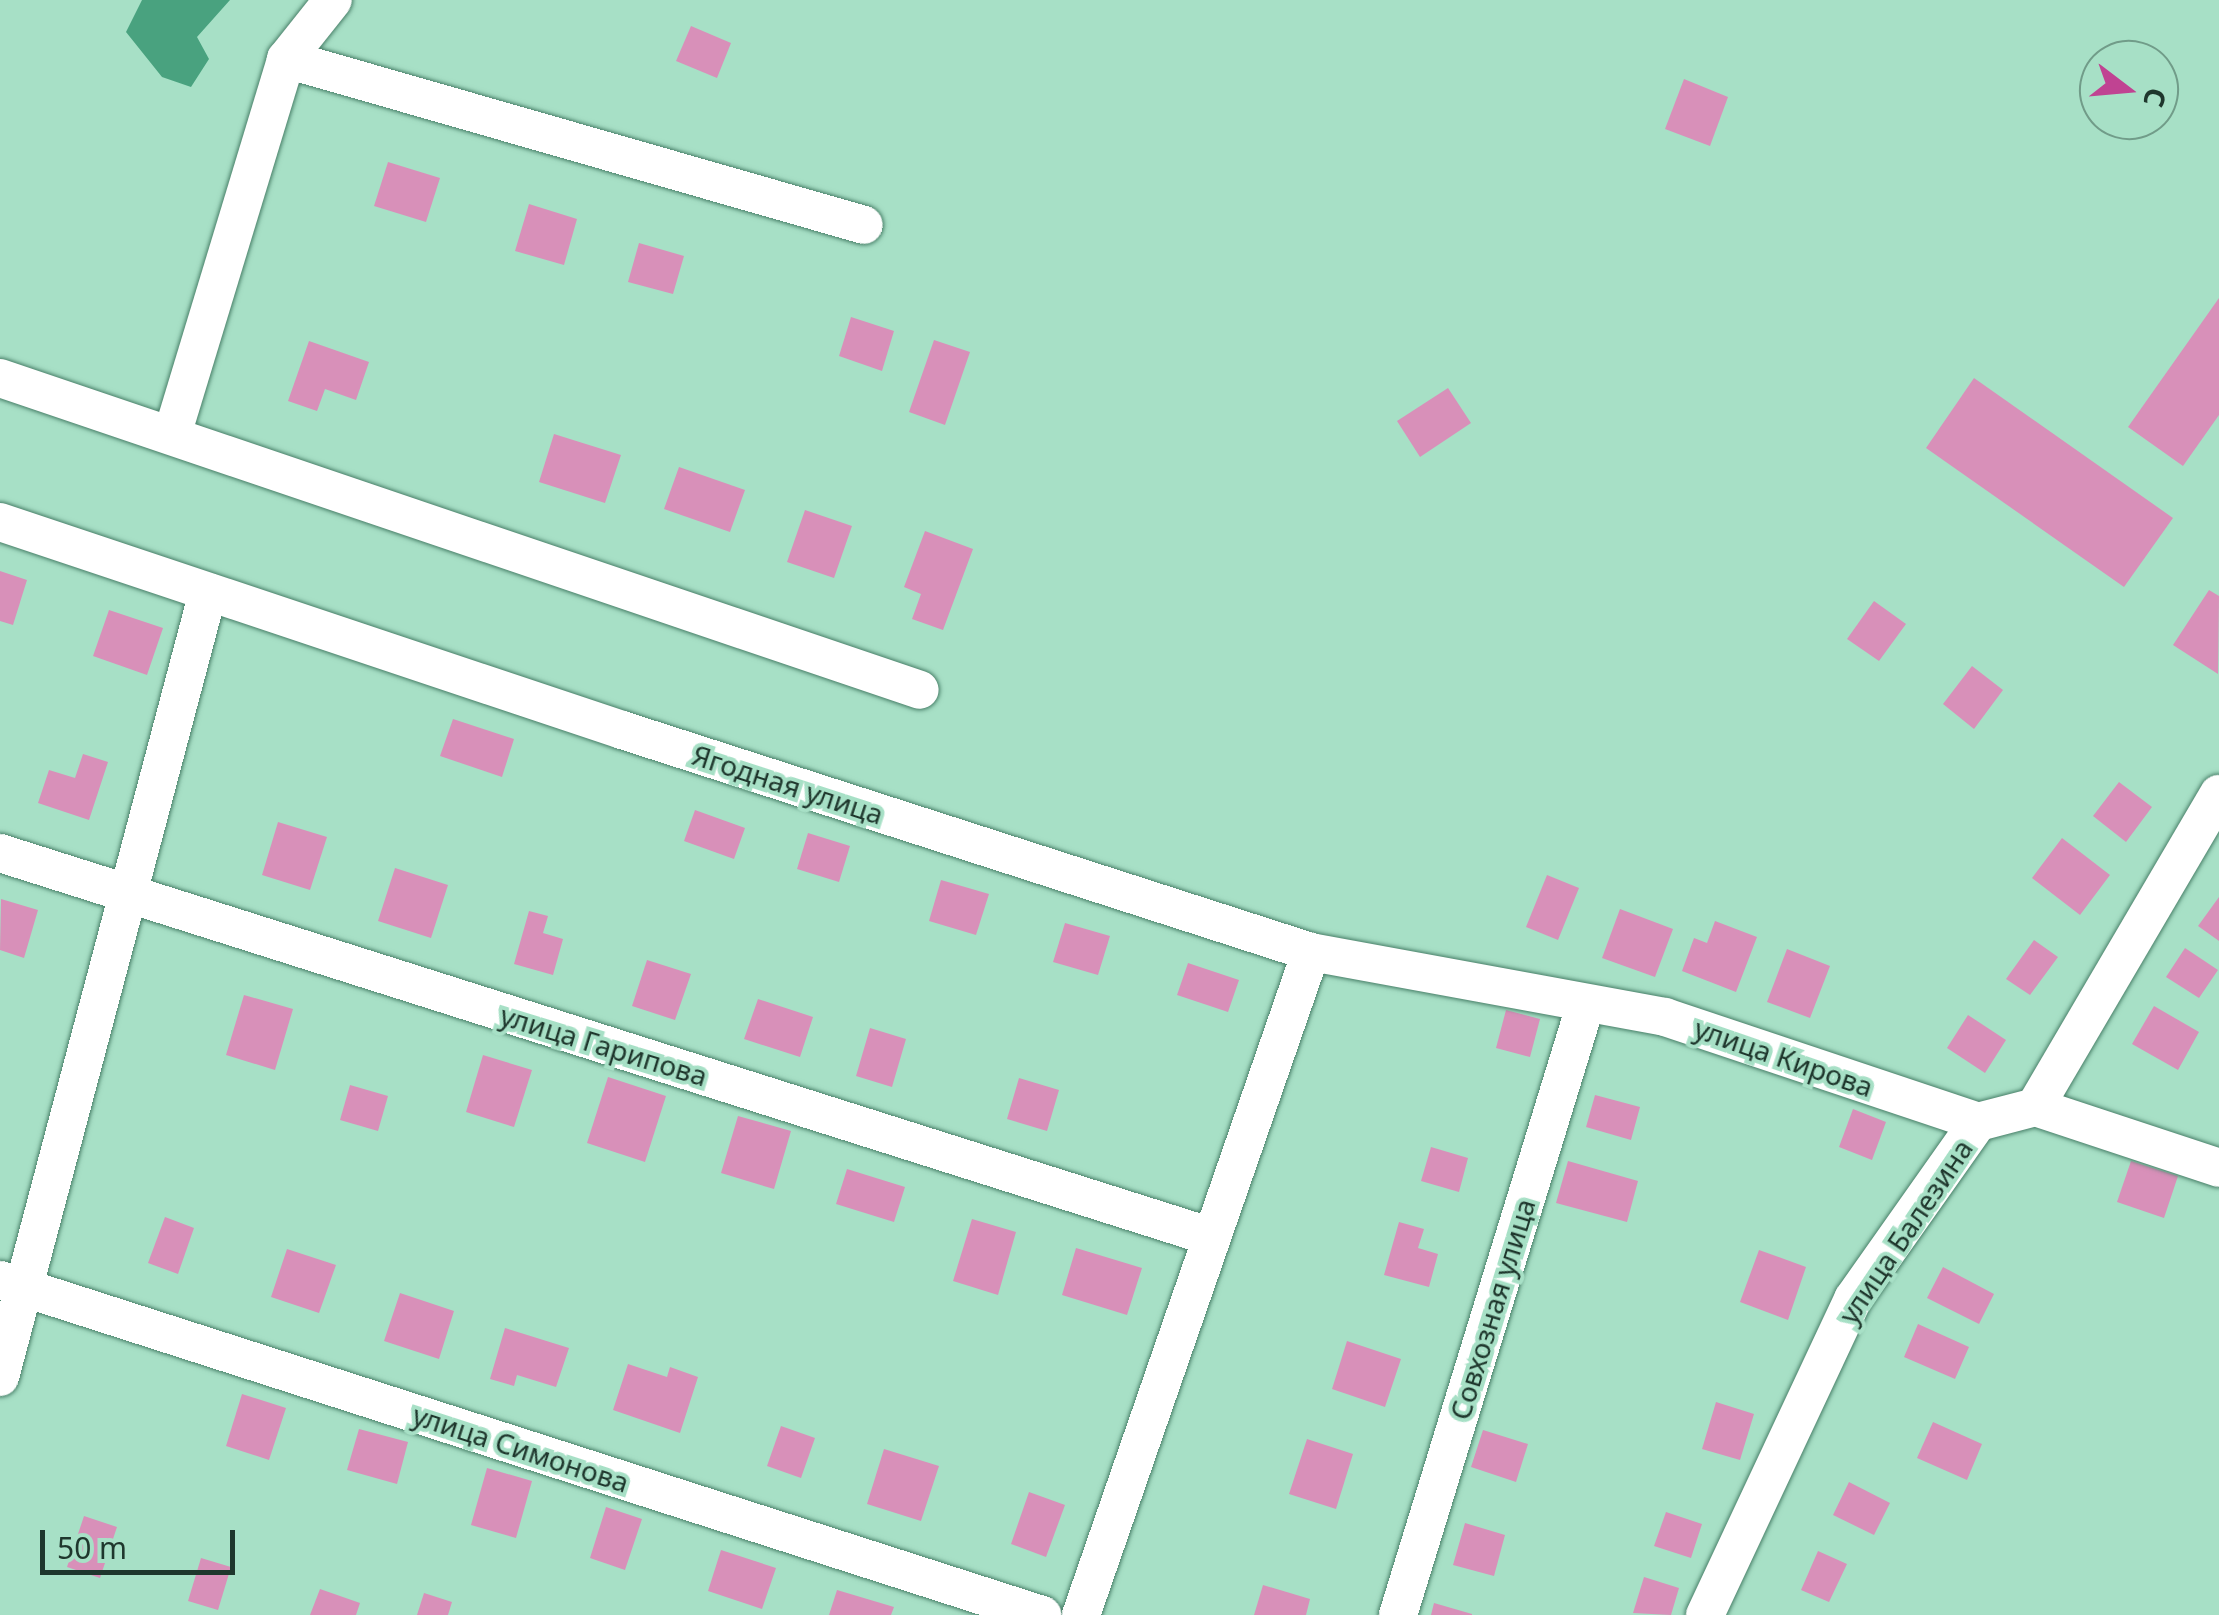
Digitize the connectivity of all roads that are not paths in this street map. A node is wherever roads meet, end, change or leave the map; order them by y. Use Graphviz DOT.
graph roads {
  1 [pos="333,0"];
  2 [pos="286,60"];
  3 [pos="864,225"];
  4 [pos="0,378"];
  5 [pos="172,435"];
  6 [pos="0,522"];
  7 [pos="208,592"];
  8 [pos="920,690"];
  9 [pos="2219,794"];
  10 [pos="0,853"];
  11 [pos="124,894"];
  12 [pos="1311,952"];
  13 [pos="1586,1003"];
  14 [pos="2035,1107"];
  15 [pos="1978,1122"];
  16 [pos="2219,1168"];
  17 [pos="1209,1236"];
  18 [pos="12,1284"];
  19 [pos="0,1377"];
  20 [pos="1042,1615"];
  21 [pos="1081,1615"];
  22 [pos="1398,1615"];
  23 [pos="1705,1615"];
  1 -- 2 [label="street"];
  2 -- 3 [label="street"];
  2 -- 5 [label="street"];
  4 -- 5 [label="street"];
  5 -- 8 [label="street"];
  6 -- 7 [label="street, Ягодная улица"];
  7 -- 11 [label="street"];
  7 -- 12 [label="street, Ягодная улица"];
  9 -- 14 [label="street"];
  10 -- 11 [label="street, улица Гарипова"];
  11 -- 17 [label="street, улица Гарипова"];
  11 -- 18 [label="street"];
  12 -- 13 [label="street, Ягодная улица"];
  12 -- 17 [label="street"];
  13 -- 15 [label="street, улица Кирова"];
  13 -- 22 [label="street, Совхозная улица"];
  14 -- 15 [label="street, улица Балезина"];
  14 -- 16 [label="street"];
  15 -- 23 [label="street, улица Балезина"];
  17 -- 21 [label="street"];
  18 -- 19 [label="street"];
  18 -- 20 [label="street, улица Симонова"];
}
